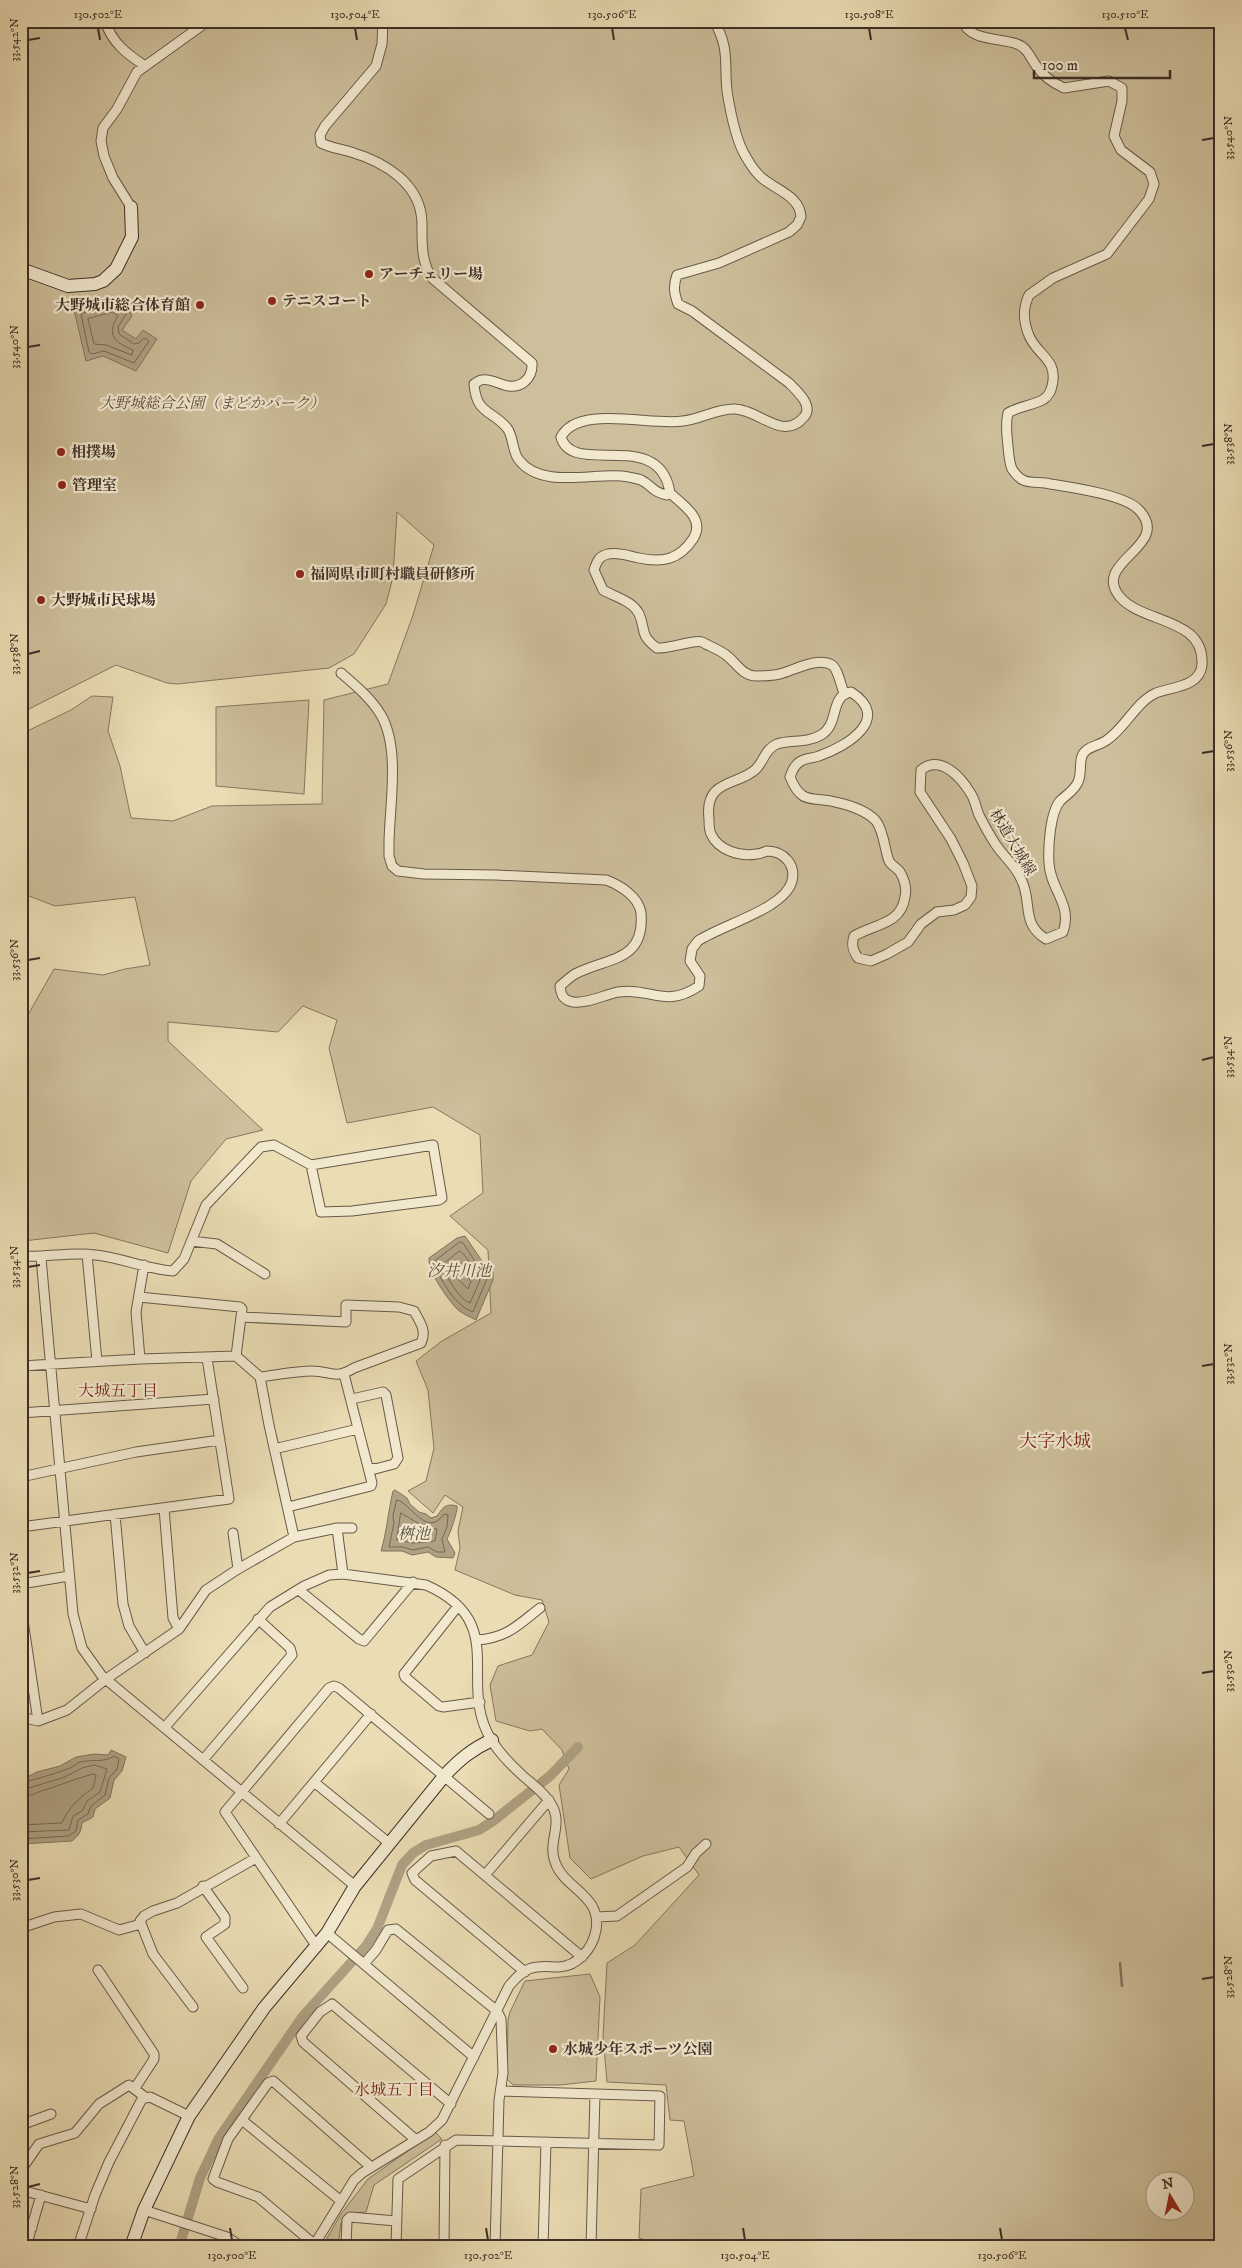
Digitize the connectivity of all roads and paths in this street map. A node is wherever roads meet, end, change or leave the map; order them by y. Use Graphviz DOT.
graph roads {
  1 [pos="104,21"];
  2 [pos="208,21"];
  3 [pos="383,21"];
  4 [pos="714,21"];
  5 [pos="963,21"];
  6 [pos="145,66"];
  7 [pos="131,207"];
  8 [pos="21,269"];
  9 [pos="670,493"];
  10 [pos="340,672"];
  11 [pos="844,693"];
  12 [pos="311,1164"];
  13 [pos="191,1241"];
  14 [pos="87,1254"];
  15 [pos="21,1256"];
  16 [pos="41,1258"];
  17 [pos="144,1265"];
  18 [pos="265,1274"];
  19 [pos="139,1297"];
  20 [pos="241,1317"];
  21 [pos="236,1356"];
  22 [pos="207,1358"];
  23 [pos="140,1359"];
  24 [pos="97,1361"];
  25 [pos="51,1364"];
  26 [pos="21,1366"];
  27 [pos="344,1374"];
  28 [pos="260,1377"];
  29 [pos="214,1399"];
  30 [pos="352,1399"];
  31 [pos="55,1412"];
  32 [pos="21,1414"];
  33 [pos="358,1430"];
  34 [pos="220,1440"];
  35 [pos="274,1449"];
  36 [pos="369,1467"];
  37 [pos="60,1469"];
  38 [pos="21,1477"];
  39 [pos="288,1507"];
  40 [pos="164,1508"];
  41 [pos="115,1514"];
  42 [pos="65,1521"];
  43 [pos="21,1528"];
  44 [pos="337,1528"];
  45 [pos="352,1528"];
  46 [pos="233,1533"];
  47 [pos="294,1537"];
  48 [pos="238,1568"];
  49 [pos="343,1574"];
  50 [pos="69,1576"];
  51 [pos="413,1582"];
  52 [pos="21,1584"];
  53 [pos="298,1590"];
  54 [pos="458,1606"];
  55 [pos="21,1607"];
  56 [pos="540,1608"];
  57 [pos="258,1619"];
  58 [pos="179,1630"];
  59 [pos="478,1640"];
  60 [pos="24,1642"];
  61 [pos="145,1653"];
  62 [pos="106,1679"];
  63 [pos="480,1702"];
  64 [pos="370,1714"];
  65 [pos="21,1717"];
  66 [pos="38,1721"];
  67 [pos="165,1727"];
  68 [pos="492,1740"];
  69 [pos="202,1760"];
  70 [pos="445,1775"];
  71 [pos="314,1782"];
  72 [pos="240,1793"];
  73 [pos="549,1800"];
  74 [pos="489,1814"];
  75 [pos="279,1824"];
  76 [pos="389,1844"];
  77 [pos="706,1844"];
  78 [pos="256,1858"];
  79 [pos="485,1875"];
  80 [pos="203,1886"];
  81 [pos="355,1886"];
  82 [pos="597,1917"];
  83 [pos="141,1924"];
  84 [pos="21,1928"];
  85 [pos="327,1933"];
  86 [pos="317,1947"];
  87 [pos="582,1957"];
  88 [pos="364,1964"];
  89 [pos="98,1970"];
  90 [pos="524,1972"];
  91 [pos="243,1988"];
  92 [pos="193,2007"];
  93 [pos="497,2011"];
  94 [pos="474,2058"];
  95 [pos="135,2088"];
  96 [pos="501,2092"];
  97 [pos="595,2094"];
  98 [pos="145,2097"];
  99 [pos="451,2104"];
  100 [pos="51,2114"];
  101 [pos="189,2116"];
  102 [pos="242,2120"];
  103 [pos="21,2125"];
  104 [pos="416,2140"];
  105 [pos="498,2141"];
  106 [pos="546,2142"];
  107 [pos="593,2143"];
  108 [pos="445,2146"];
  109 [pos="371,2167"];
  110 [pos="21,2170"];
  111 [pos="21,2190"];
  112 [pos="41,2195"];
  113 [pos="341,2201"];
  114 [pos="90,2209"];
  115 [pos="144,2210"];
  116 [pos="396,2221"];
  117 [pos="21,2224"];
  118 [pos="32,2228"];
  119 [pos="313,2246"];
  120 [pos="26,2247"];
  121 [pos="78,2247"];
  122 [pos="131,2247"];
  123 [pos="242,2247"];
  124 [pos="346,2247"];
  125 [pos="396,2247"];
  126 [pos="444,2247"];
  127 [pos="496,2247"];
  128 [pos="543,2247"];
  129 [pos="591,2247"];
  1 -- 6 [label="street"];
  2 -- 6 [label="street"];
  3 -- 9 [label="street"];
  4 -- 9 [label="street"];
  5 -- 11 [label="street, 林道大城線"];
  6 -- 7 [label="street"];
  7 -- 8 [label="street"];
  9 -- 11 [label="street"];
  10 -- 11 [label="street"];
  12 -- 12 [label="street"];
  12 -- 13 [label="street"];
  13 -- 17 [label="street"];
  13 -- 18 [label="street"];
  14 -- 16 [label="street"];
  14 -- 17 [label="street"];
  14 -- 24 [label="street"];
  15 -- 16 [label="street"];
  16 -- 25 [label="street"];
  17 -- 19 [label="street"];
  19 -- 20 [label="street"];
  19 -- 23 [label="street"];
  20 -- 21 [label="street"];
  20 -- 27 [label="street"];
  21 -- 22 [label="street"];
  21 -- 28 [label="street"];
  22 -- 23 [label="street"];
  22 -- 29 [label="street"];
  23 -- 24 [label="street"];
  24 -- 25 [label="street"];
  25 -- 26 [label="street"];
  25 -- 31 [label="street"];
  27 -- 28 [label="street"];
  27 -- 30 [label="street"];
  28 -- 35 [label="street"];
  29 -- 31 [label="street"];
  29 -- 34 [label="street"];
  30 -- 33 [label="street"];
  30 -- 36 [label="street"];
  31 -- 32 [label="street"];
  31 -- 37 [label="street"];
  33 -- 35 [label="street"];
  33 -- 36 [label="street"];
  34 -- 37 [label="street"];
  34 -- 40 [label="street"];
  35 -- 39 [label="street"];
  36 -- 39 [label="street"];
  37 -- 38 [label="street"];
  37 -- 42 [label="street"];
  39 -- 47 [label="street"];
  40 -- 41 [label="street"];
  40 -- 58 [label="street"];
  41 -- 42 [label="street"];
  41 -- 61 [label="street"];
  42 -- 43 [label="street"];
  42 -- 50 [label="street"];
  44 -- 45 [label="street"];
  44 -- 47 [label="street"];
  44 -- 49 [label="street"];
  46 -- 48 [label="street"];
  47 -- 48 [label="street"];
  48 -- 58 [label="street"];
  49 -- 51 [label="street"];
  49 -- 53 [label="street"];
  50 -- 52 [label="street"];
  50 -- 62 [label="street"];
  51 -- 53 [label="street"];
  51 -- 54 [label="street"];
  53 -- 57 [label="street"];
  54 -- 59 [label="street"];
  54 -- 63 [label="street"];
  55 -- 60 [label="street"];
  56 -- 59 [label="street"];
  57 -- 67 [label="street"];
  57 -- 69 [label="street"];
  58 -- 61 [label="street"];
  59 -- 63 [label="street"];
  60 -- 66 [label="street"];
  61 -- 62 [label="street"];
  62 -- 66 [label="street"];
  62 -- 67 [label="street"];
  63 -- 68 [label="street"];
  64 -- 70 [label="street"];
  64 -- 71 [label="street"];
  64 -- 72 [label="street"];
  65 -- 66 [label="street"];
  67 -- 69 [label="street"];
  68 -- 70 [label="street"];
  68 -- 73 [label="street"];
  69 -- 72 [label="street"];
  70 -- 74 [label="street"];
  70 -- 76 [label="street"];
  71 -- 75 [label="street"];
  71 -- 76 [label="street"];
  72 -- 75 [label="street"];
  72 -- 78 [label="street"];
  73 -- 79 [label="street"];
  73 -- 82 [label="street"];
  75 -- 81 [label="street"];
  76 -- 81 [label="street"];
  77 -- 82 [label="street"];
  78 -- 80 [label="street"];
  78 -- 86 [label="street"];
  79 -- 87 [label="street"];
  79 -- 90 [label="street"];
  80 -- 83 [label="street"];
  80 -- 91 [label="street"];
  81 -- 85 [label="street"];
  82 -- 87 [label="street"];
  83 -- 84 [label="street"];
  83 -- 92 [label="street"];
  85 -- 86 [label="street"];
  85 -- 88 [label="street"];
  86 -- 101 [label="street"];
  87 -- 90 [label="street"];
  88 -- 93 [label="street"];
  88 -- 94 [label="street"];
  89 -- 95 [label="street"];
  90 -- 93 [label="street"];
  93 -- 94 [label="street"];
  93 -- 96 [label="street"];
  94 -- 99 [label="street"];
  95 -- 98 [label="street"];
  95 -- 110 [label="street"];
  96 -- 97 [label="street"];
  96 -- 105 [label="street"];
  97 -- 107 [label="street"];
  97 -- 107 [label="street"];
  98 -- 101 [label="street"];
  98 -- 114 [label="street"];
  99 -- 104 [label="street"];
  99 -- 104 [label="street"];
  100 -- 103 [label="street"];
  101 -- 115 [label="street"];
  102 -- 109 [label="street"];
  102 -- 113 [label="street"];
  102 -- 119 [label="street"];
  104 -- 109 [label="street"];
  105 -- 106 [label="street"];
  105 -- 108 [label="street"];
  105 -- 127 [label="street"];
  106 -- 107 [label="street"];
  106 -- 128 [label="street"];
  107 -- 129 [label="street"];
  108 -- 116 [label="street"];
  108 -- 126 [label="street"];
  109 -- 113 [label="street"];
  111 -- 112 [label="street"];
  112 -- 114 [label="street"];
  112 -- 118 [label="street"];
  113 -- 119 [label="street"];
  114 -- 121 [label="street"];
  115 -- 122 [label="street"];
  115 -- 123 [label="street"];
  116 -- 124 [label="street"];
  116 -- 125 [label="street"];
  117 -- 118 [label="street"];
  118 -- 120 [label="street"];
}
